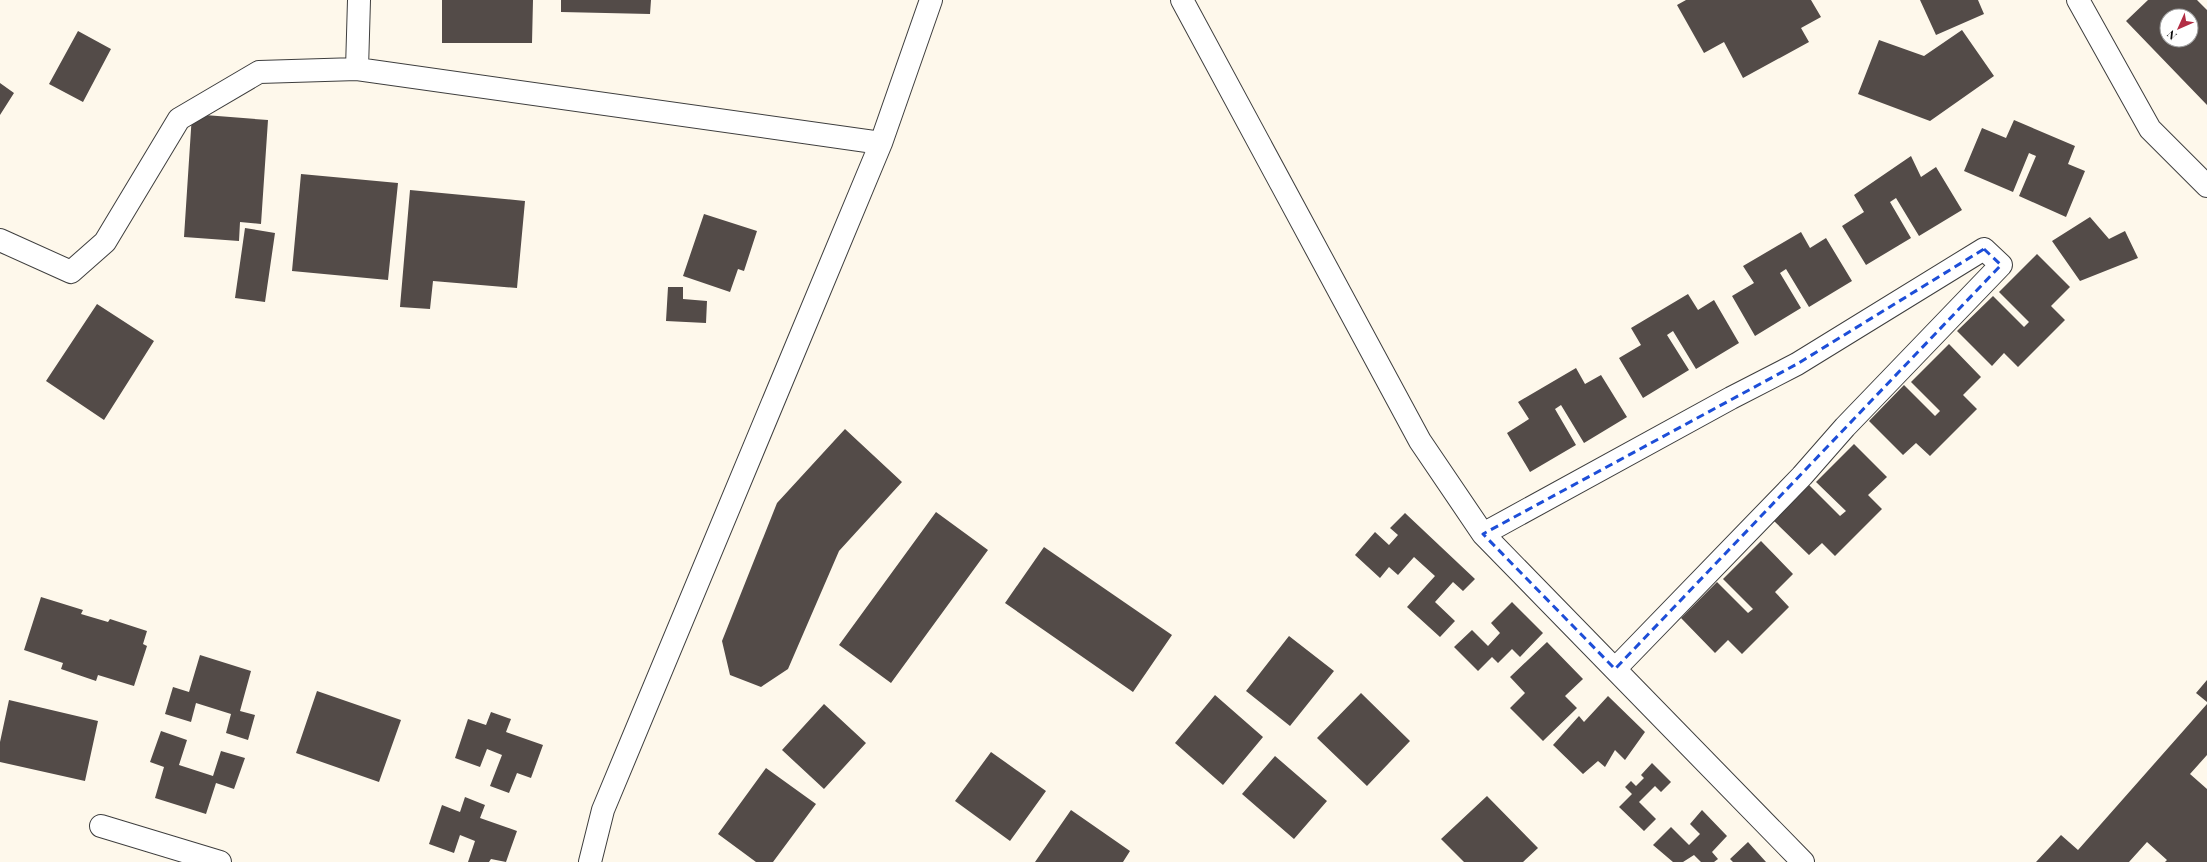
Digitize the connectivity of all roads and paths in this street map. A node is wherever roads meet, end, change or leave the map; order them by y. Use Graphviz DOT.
graph roads {
  1 [pos="359,0"];
  2 [pos="931,0"];
  3 [pos="1182,0"];
  4 [pos="2078,0"];
  5 [pos="357,69"];
  6 [pos="881,143"];
  7 [pos="2207,186"];
  8 [pos="0,240"];
  9 [pos="1483,534"];
  10 [pos="1615,669"];
  11 [pos="101,826"];
  12 [pos="220,862"];
  13 [pos="591,862"];
  14 [pos="1803,862"];
  1 -- 5 [label="street"];
  2 -- 6 [label="street"];
  3 -- 9 [label="street"];
  4 -- 7 [label="street"];
  5 -- 6 [label="street"];
  5 -- 8 [label="street"];
  6 -- 13 [label="street"];
  9 -- 10 [label="street"];
  9 -- 10 [label="street"];
  10 -- 14 [label="street"];
  11 -- 12 [label="street"];
}
